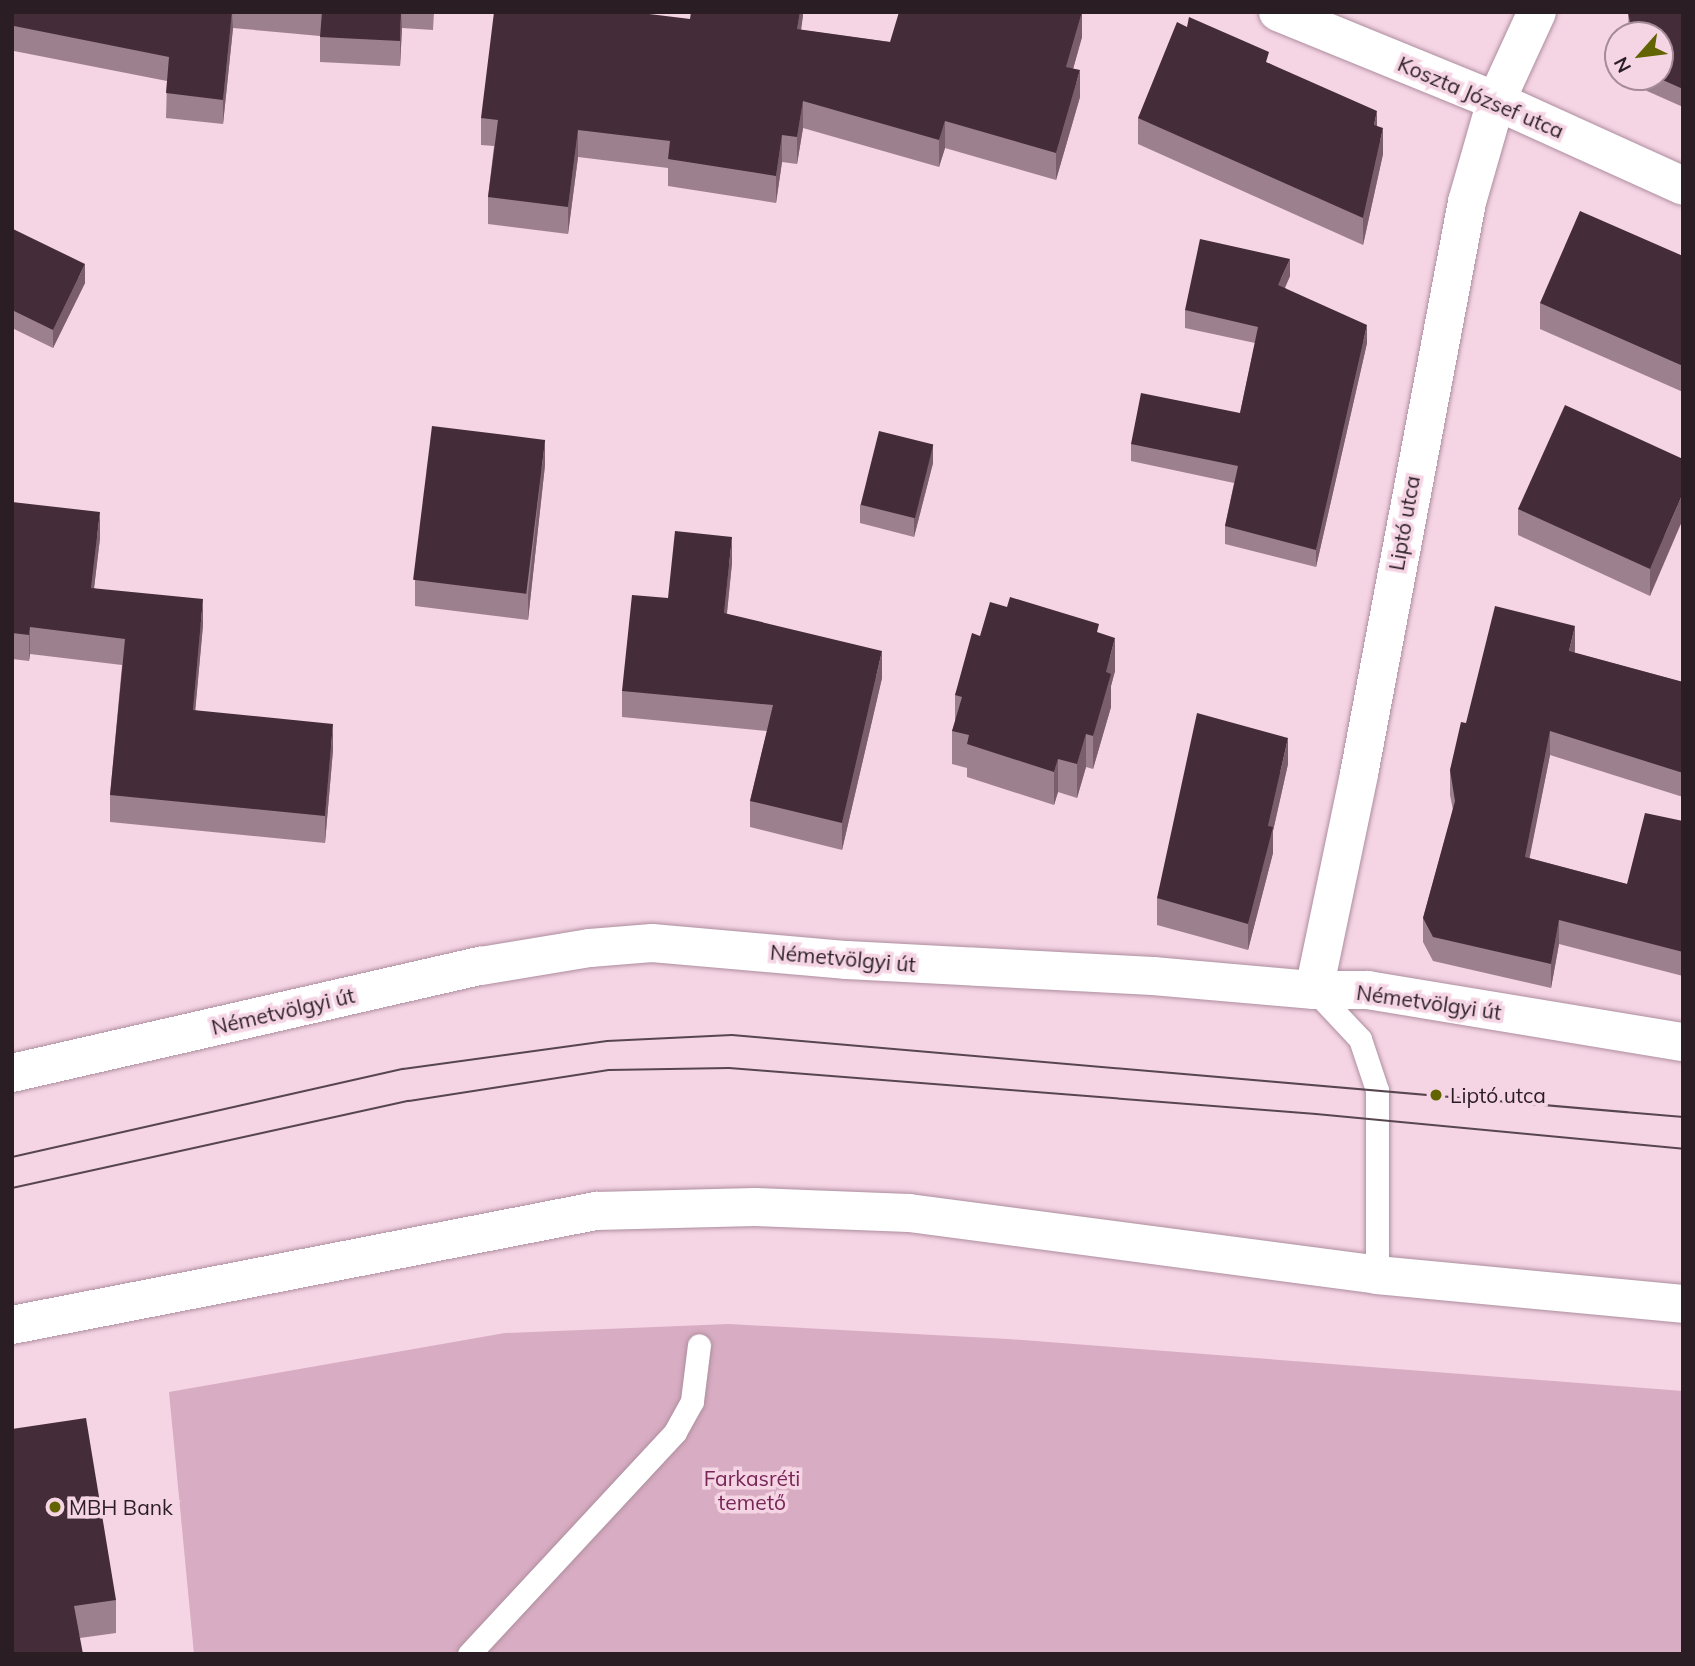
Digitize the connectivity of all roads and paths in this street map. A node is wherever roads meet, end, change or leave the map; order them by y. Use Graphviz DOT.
graph roads {
  1 [pos="1278,12"];
  2 [pos="1537,12"];
  3 [pos="1496,101"];
  4 [pos="1683,186"];
  5 [pos="1314,990"];
  6 [pos="1683,1042"];
  7 [pos="12,1073"];
  8 [pos="1377,1275"];
  9 [pos="1683,1304"];
  10 [pos="12,1325"];
  11 [pos="699,1345"];
  12 [pos="469,1654"];
  1 -- 3 [label="street, Koszta József utca"];
  2 -- 3 [label="street, Liptó utca"];
  3 -- 4 [label="street, Koszta József utca"];
  3 -- 5 [label="street, Liptó utca"];
  5 -- 6 [label="street, Németvölgyi út"];
  5 -- 7 [label="street, Németvölgyi út"];
  5 -- 8 [label="lane"];
  8 -- 9 [label="street"];
  8 -- 10 [label="street"];
  11 -- 12 [label="lane"];
}
